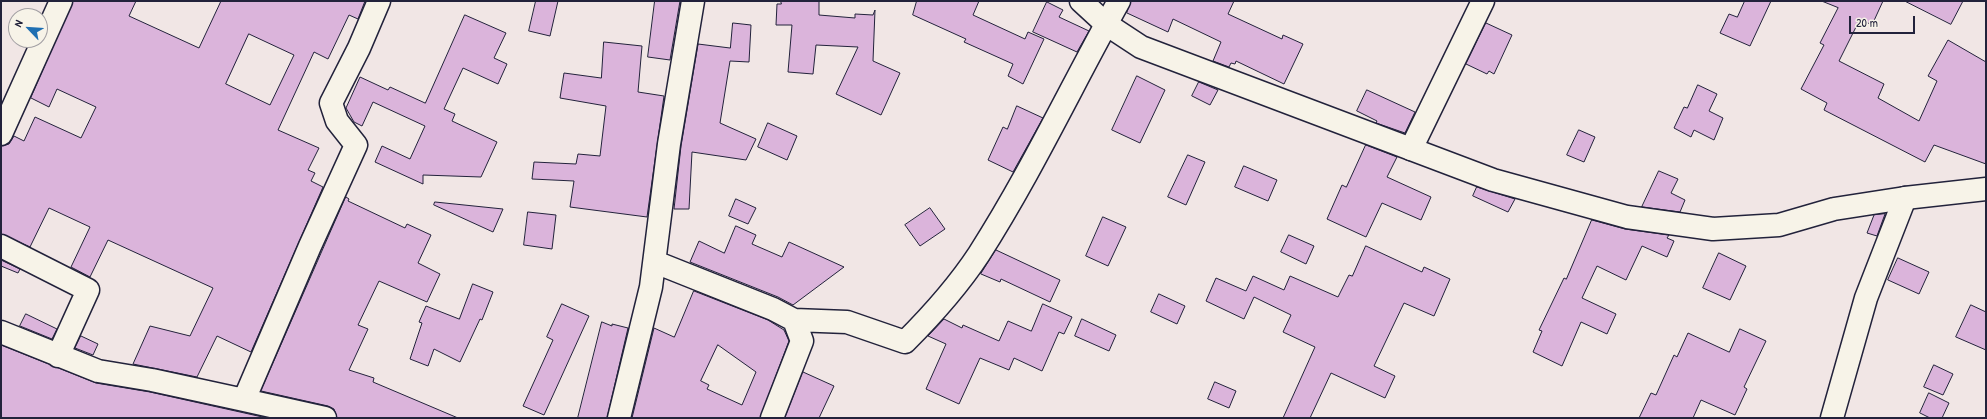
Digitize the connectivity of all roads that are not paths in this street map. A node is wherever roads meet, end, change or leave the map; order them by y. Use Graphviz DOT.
graph roads {
  1 [pos="61,1"];
  2 [pos="379,1"];
  3 [pos="693,1"];
  4 [pos="1081,1"];
  5 [pos="1119,1"];
  6 [pos="1483,1"];
  7 [pos="1106,24"];
  8 [pos="1,134"];
  9 [pos="1411,149"];
  10 [pos="1986,190"];
  11 [pos="1905,198"];
  12 [pos="1,246"];
  13 [pos="655,262"];
  14 [pos="794,320"];
  15 [pos="1,332"];
  16 [pos="58,356"];
  17 [pos="244,400"];
  18 [pos="325,418"];
  19 [pos="619,418"];
  20 [pos="772,418"];
  21 [pos="1832,418"];
  1 -- 8 [label="street"];
  2 -- 17 [label="street"];
  3 -- 13 [label="street"];
  4 -- 7 [label="street"];
  5 -- 7 [label="street"];
  6 -- 9 [label="street"];
  7 -- 9 [label="street"];
  7 -- 14 [label="street"];
  9 -- 11 [label="street"];
  10 -- 11 [label="street"];
  11 -- 21 [label="street"];
  12 -- 16 [label="street"];
  13 -- 14 [label="street"];
  13 -- 19 [label="street"];
  14 -- 20 [label="street"];
  15 -- 16 [label="street"];
  16 -- 17 [label="street"];
  17 -- 18 [label="street"];
}
